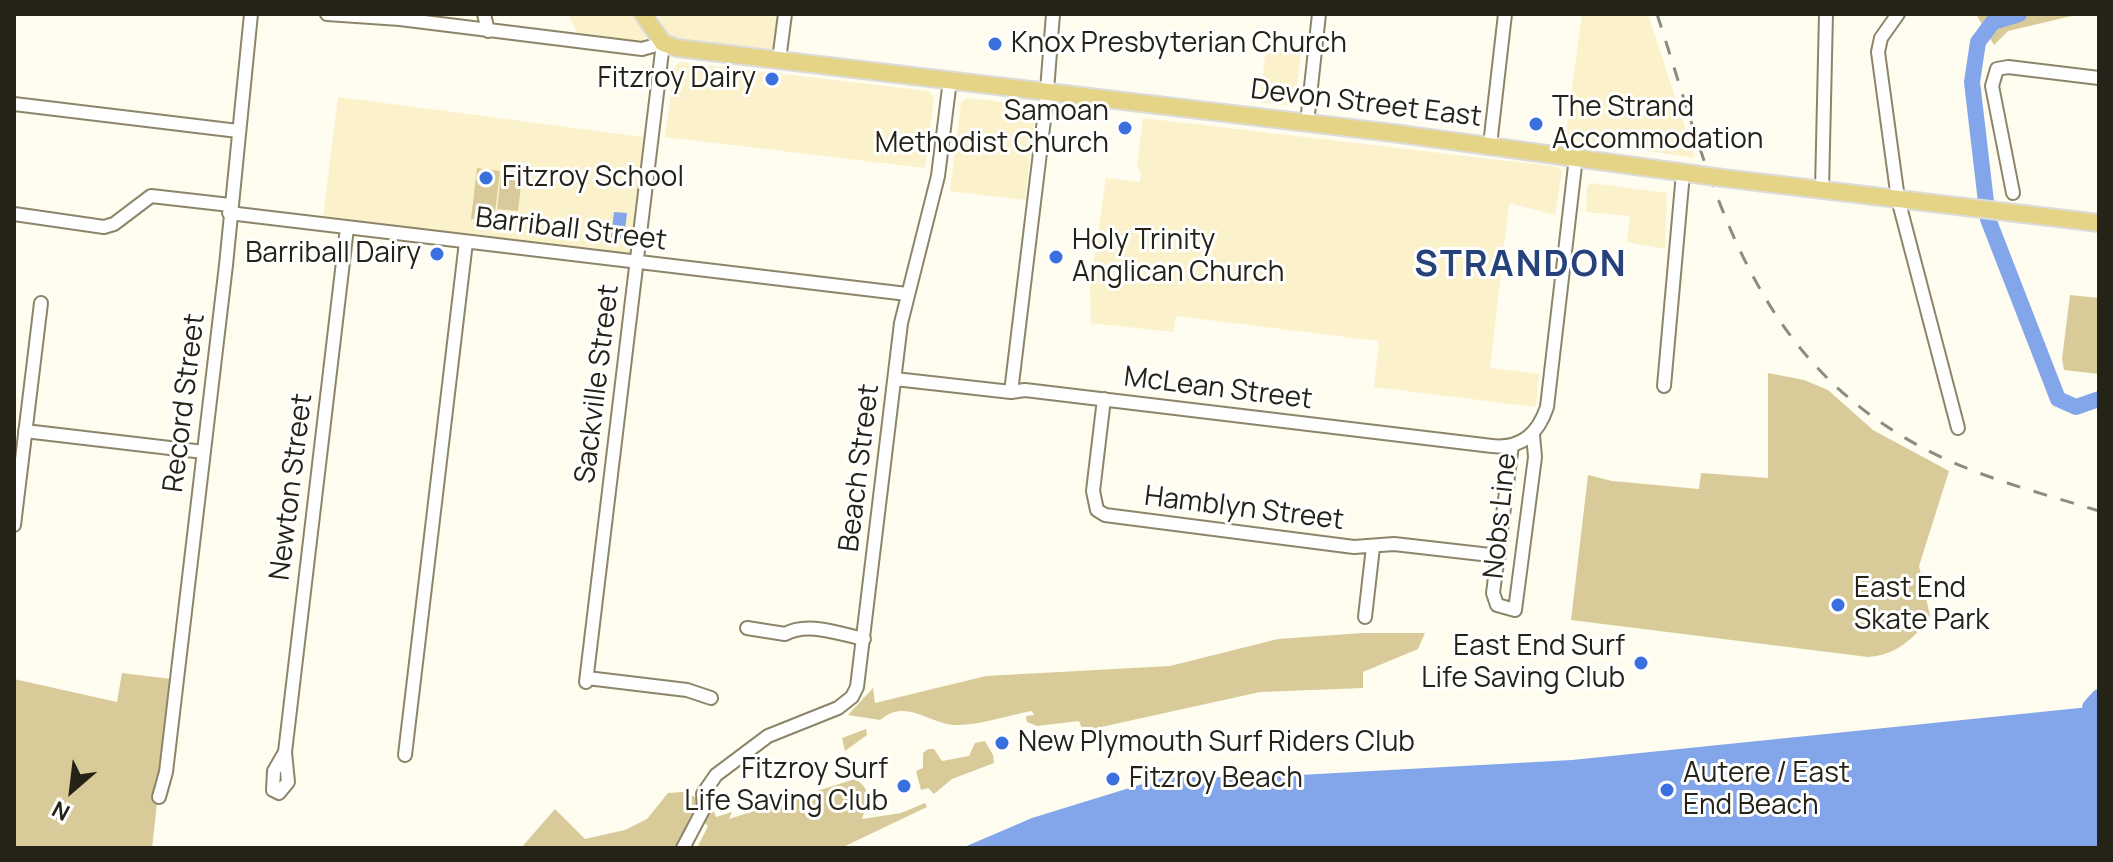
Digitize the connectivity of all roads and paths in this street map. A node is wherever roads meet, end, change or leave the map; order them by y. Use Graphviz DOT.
graph roads {
  1 [pos="251,14"];
  2 [pos="327,14"];
  3 [pos="484,14"];
  4 [pos="643,14"];
  5 [pos="785,14"];
  6 [pos="1053,14"];
  7 [pos="1319,14"];
  8 [pos="1505,14"];
  9 [pos="1826,14"];
  10 [pos="1898,14"];
  11 [pos="488,31"];
  12 [pos="663,43"];
  13 [pos="779,60"];
  14 [pos="2099,78"];
  15 [pos="950,80"];
  16 [pos="1046,92"];
  17 [pos="14,104"];
  18 [pos="1307,123"];
  19 [pos="238,131"];
  20 [pos="1490,145"];
  21 [pos="1576,157"];
  22 [pos="1683,173"];
  23 [pos="1822,189"];
  24 [pos="2013,193"];
  25 [pos="1898,199"];
  26 [pos="229,209"];
  27 [pos="14,214"];
  28 [pos="2099,223"];
  29 [pos="347,228"];
  30 [pos="466,242"];
  31 [pos="636,262"];
  32 [pos="907,294"];
  33 [pos="41,303"];
  34 [pos="895,379"];
  35 [pos="1664,386"];
  36 [pos="1011,392"];
  37 [pos="1104,399"];
  38 [pos="1958,428"];
  39 [pos="25,431"];
  40 [pos="1533,435"];
  41 [pos="1512,445"];
  42 [pos="204,452"];
  43 [pos="14,525"];
  44 [pos="1373,547"];
  45 [pos="1499,556"];
  46 [pos="1365,617"];
  47 [pos="747,628"];
  48 [pos="864,639"];
  49 [pos="711,698"];
  50 [pos="285,752"];
  51 [pos="405,755"];
  52 [pos="159,797"];
  53 [pos="683,848"];
  1 -- 19 [label="street, Record Street"];
  2 -- 11 [label="street"];
  3 -- 11 [label="street"];
  4 -- 12 [label="main road"];
  5 -- 13 [label="street"];
  6 -- 16 [label="street"];
  7 -- 18 [label="street"];
  8 -- 20 [label="street"];
  9 -- 23 [label="street"];
  10 -- 25 [label="street"];
  11 -- 12 [label="street"];
  12 -- 13 [label="main road, Devon Street East"];
  12 -- 31 [label="street, Sackville Street"];
  13 -- 15 [label="main road, Devon Street East"];
  14 -- 24 [label="street"];
  15 -- 16 [label="main road, Devon Street East"];
  15 -- 32 [label="street, Beach Street"];
  16 -- 18 [label="main road, Devon Street East"];
  16 -- 36 [label="street"];
  17 -- 19 [label="street"];
  18 -- 20 [label="main road, Devon Street East"];
  19 -- 26 [label="street, Record Street"];
  20 -- 21 [label="main road, Devon Street East"];
  21 -- 22 [label="main road, Devon Street East"];
  21 -- 40 [label="street, Nobs Line"];
  22 -- 23 [label="main road, Devon Street East, bridge"];
  22 -- 35 [label="street"];
  23 -- 25 [label="main road, Devon Street East"];
  25 -- 28 [label="main road, Devon Street East"];
  25 -- 38 [label="street"];
  26 -- 27 [label="street, Barriball Street"];
  26 -- 29 [label="street, Barriball Street"];
  26 -- 42 [label="street, Record Street"];
  29 -- 30 [label="street, Barriball Street"];
  29 -- 50 [label="street, Newton Street"];
  30 -- 31 [label="street, Barriball Street"];
  30 -- 51 [label="street"];
  31 -- 32 [label="street, Barriball Street"];
  31 -- 49 [label="street, Sackville Street"];
  32 -- 34 [label="street, Beach Street"];
  33 -- 39 [label="street"];
  34 -- 36 [label="street, McLean Street"];
  34 -- 48 [label="street, Beach Street"];
  36 -- 37 [label="street, McLean Street"];
  37 -- 41 [label="street, McLean Street"];
  37 -- 44 [label="street, Hamblyn Street"];
  39 -- 42 [label="street"];
  39 -- 43 [label="street"];
  40 -- 41 [label="street, McLean Street"];
  40 -- 45 [label="street, Nobs Line"];
  41 -- 45 [label="street, Nobs Line"];
  42 -- 52 [label="street, Record Street"];
  44 -- 45 [label="street, Hamblyn Street"];
  44 -- 46 [label="street"];
  47 -- 48 [label="street"];
  48 -- 53 [label="street, Beach Street"];
}
